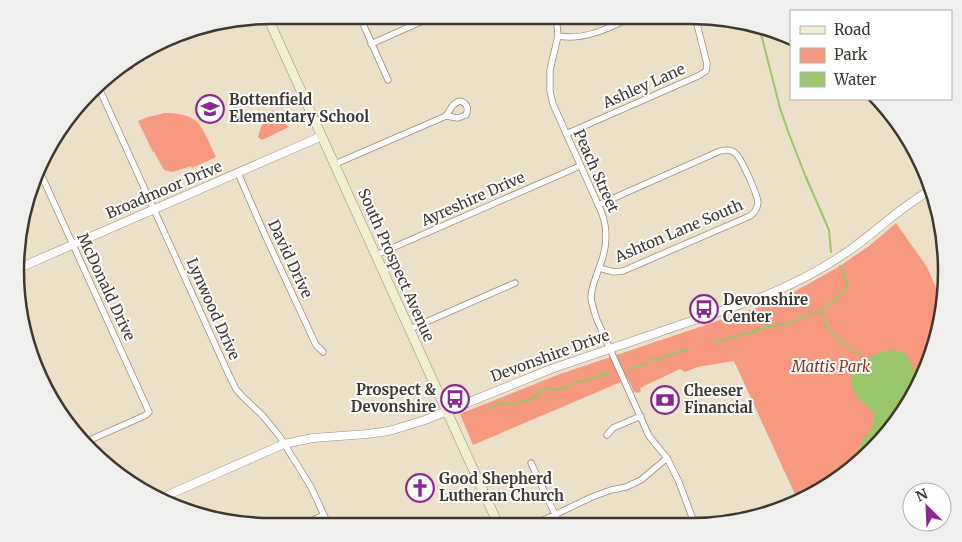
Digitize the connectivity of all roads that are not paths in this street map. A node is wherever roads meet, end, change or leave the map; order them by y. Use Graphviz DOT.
graph roads {
  1 [pos="271,24"];
  2 [pos="362,24"];
  3 [pos="416,24"];
  4 [pos="557,24"];
  5 [pos="617,24"];
  6 [pos="697,24"];
  7 [pos="558,36"];
  8 [pos="372,44"];
  9 [pos="388,80"];
  10 [pos="101,92"];
  11 [pos="446,116"];
  12 [pos="566,134"];
  13 [pos="322,136"];
  14 [pos="335,164"];
  15 [pos="580,166"];
  16 [pos="238,173"];
  17 [pos="42,178"];
  18 [pos="926,194"];
  19 [pos="598,205"];
  20 [pos="154,210"];
  21 [pos="73,245"];
  22 [pos="376,255"];
  23 [pos="24,266"];
  24 [pos="599,268"];
  25 [pos="515,283"];
  26 [pos="410,329"];
  27 [pos="610,348"];
  28 [pos="324,352"];
  29 [pos="447,411"];
  30 [pos="640,416"];
  31 [pos="607,435"];
  32 [pos="90,440"];
  33 [pos="284,444"];
  34 [pos="667,458"];
  35 [pos="531,463"];
  36 [pos="167,495"];
  37 [pos="554,514"];
  38 [pos="324,516"];
  39 [pos="319,518"];
  40 [pos="495,518"];
  41 [pos="546,518"];
  42 [pos="556,518"];
  43 [pos="692,518"];
  1 -- 13 [label="main road, South Prospect Avenue"];
  2 -- 8 [label="street"];
  3 -- 8 [label="street"];
  4 -- 7 [label="street, Peach Street"];
  5 -- 7 [label="street"];
  6 -- 12 [label="street, Ashley Lane"];
  7 -- 12 [label="street, Peach Street"];
  8 -- 9 [label="street"];
  10 -- 20 [label="street, Lynwood Drive"];
  11 -- 14 [label="street"];
  12 -- 15 [label="street, Peach Street"];
  13 -- 14 [label="main road, South Prospect Avenue"];
  13 -- 16 [label="street, Broadmoor Drive"];
  14 -- 22 [label="main road, South Prospect Avenue"];
  15 -- 19 [label="street, Peach Street"];
  15 -- 22 [label="street, Ayreshire Drive"];
  16 -- 20 [label="street, Broadmoor Drive"];
  16 -- 28 [label="street, David Drive"];
  17 -- 21 [label="street, McDonald Drive"];
  18 -- 27 [label="street, Devonshire Drive"];
  19 -- 24 [label="street, Peach Street"];
  19 -- 24 [label="street, Ashton Lane South"];
  20 -- 21 [label="street, Broadmoor Drive"];
  20 -- 33 [label="street, Lynwood Drive"];
  21 -- 23 [label="street, Broadmoor Drive"];
  21 -- 32 [label="street, McDonald Drive"];
  22 -- 26 [label="main road, South Prospect Avenue"];
  24 -- 27 [label="street, Peach Street"];
  25 -- 26 [label="street"];
  26 -- 29 [label="main road, South Prospect Avenue"];
  27 -- 29 [label="street, Devonshire Drive"];
  27 -- 30 [label="street, Peach Street"];
  29 -- 33 [label="street, Devonshire Drive"];
  29 -- 40 [label="main road, South Prospect Avenue"];
  30 -- 31 [label="street"];
  30 -- 34 [label="street, Peach Street"];
  33 -- 36 [label="street, Devonshire Drive"];
  33 -- 38 [label="street, Lynwood Drive"];
  34 -- 37 [label="street"];
  34 -- 43 [label="street, Peach Street"];
  35 -- 37 [label="street"];
  37 -- 41 [label="street"];
  37 -- 42 [label="street"];
  38 -- 39 [label="street"];
}
